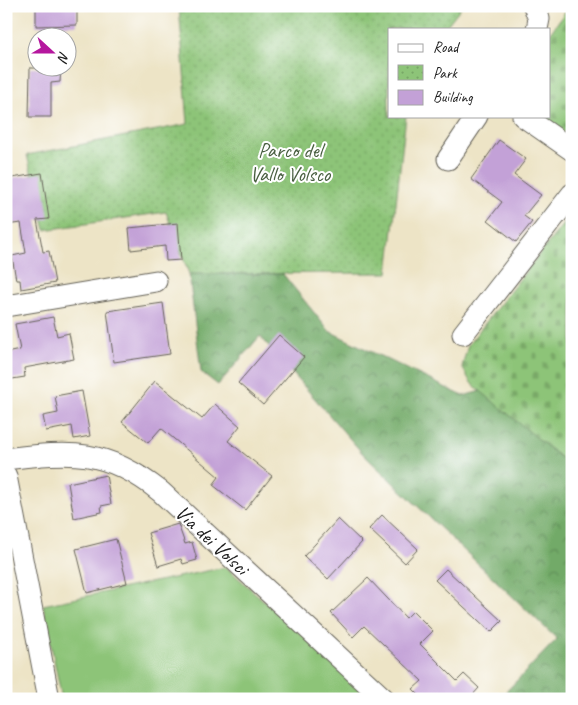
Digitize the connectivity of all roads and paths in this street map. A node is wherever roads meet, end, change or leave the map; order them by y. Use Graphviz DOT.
graph roads {
  1 [pos="534,6"];
  2 [pos="537,28"];
  3 [pos="476,118"];
  4 [pos="526,118"];
  5 [pos="572,150"];
  6 [pos="448,159"];
  7 [pos="572,194"];
  8 [pos="156,281"];
  9 [pos="6,306"];
  10 [pos="463,334"];
  11 [pos="6,459"];
  12 [pos="6,476"];
  13 [pos="49,699"];
  14 [pos="384,699"];
  1 -- 2 [label="street"];
  3 -- 6 [label="street"];
  4 -- 5 [label="street"];
  7 -- 10 [label="street"];
  8 -- 9 [label="street"];
  11 -- 14 [label="street, Via dei Volsci"];
  12 -- 13 [label="street"];
}
